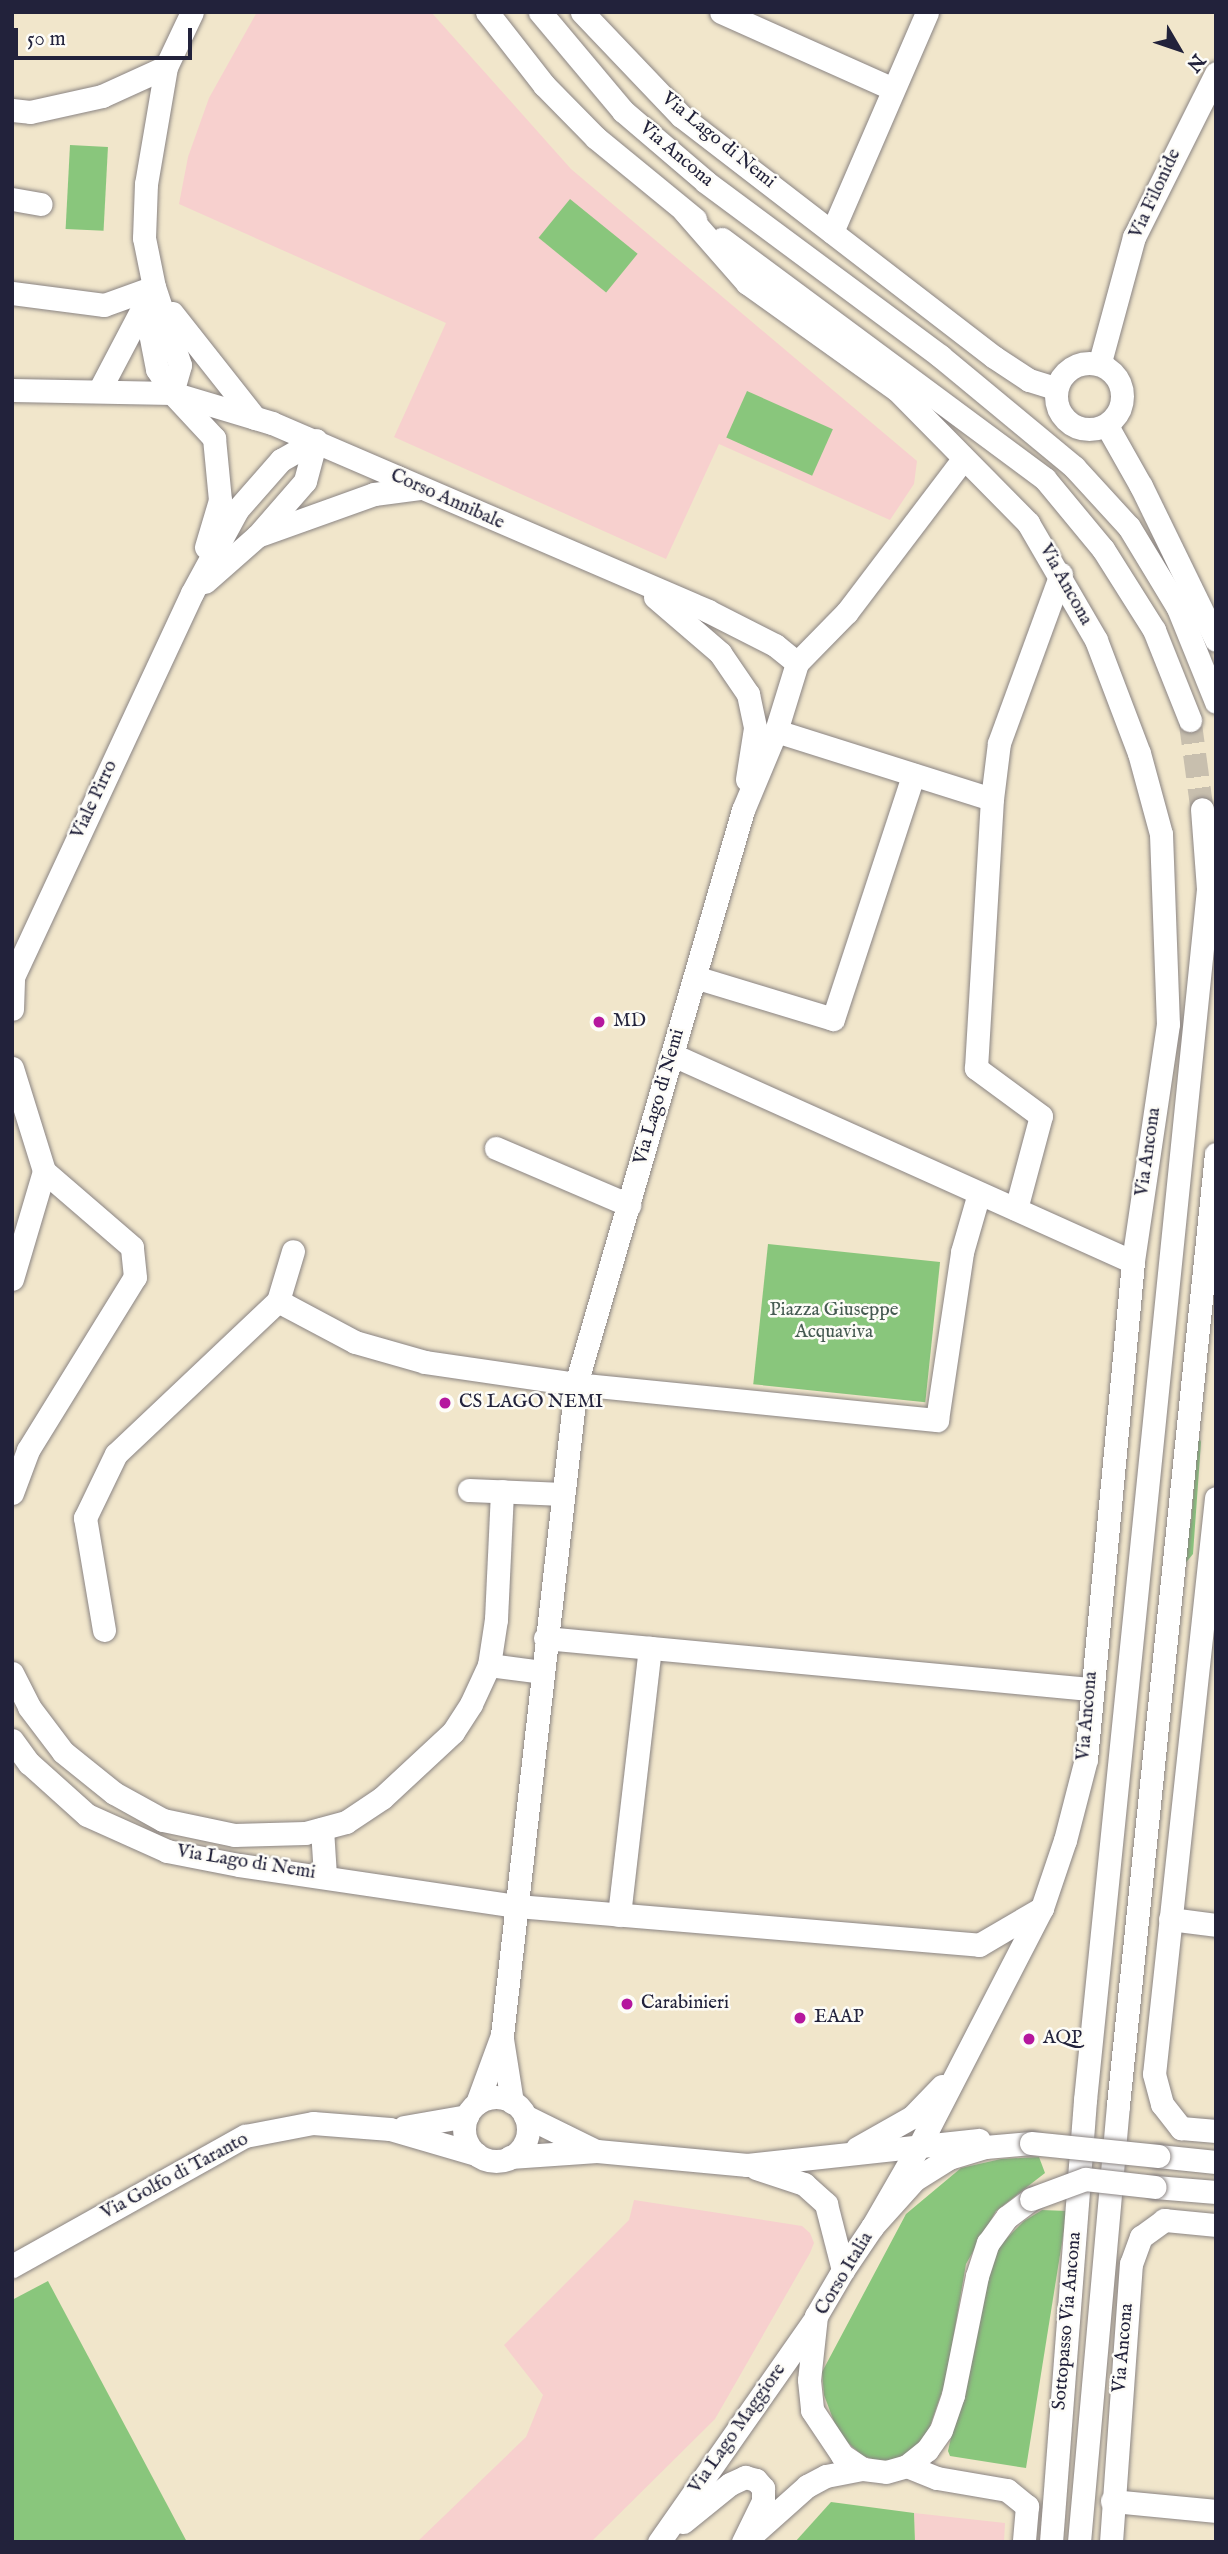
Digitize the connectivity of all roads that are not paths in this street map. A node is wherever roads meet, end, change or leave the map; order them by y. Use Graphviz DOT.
graph roads {
  1 [pos="487,12"];
  2 [pos="540,12"];
  3 [pos="582,12"];
  4 [pos="721,12"];
  5 [pos="927,12"];
  6 [pos="187,15"];
  7 [pos="166,67"];
  8 [pos="1216,73"];
  9 [pos="893,89"];
  10 [pos="12,110"];
  11 [pos="12,199"];
  12 [pos="41,204"];
  13 [pos="684,211"];
  14 [pos="832,232"];
  15 [pos="153,287"];
  16 [pos="12,293"];
  17 [pos="940,356"];
  18 [pos="994,357"];
  19 [pos="1100,362"];
  20 [pos="1055,388"];
  21 [pos="100,389"];
  22 [pos="12,390"];
  23 [pos="172,393"];
  24 [pos="255,418"];
  25 [pos="1107,426"];
  26 [pos="316,440"];
  27 [pos="963,459"];
  28 [pos="420,488"];
  29 [pos="257,536"];
  30 [pos="1061,574"];
  31 [pos="638,584"];
  32 [pos="192,593"];
  33 [pos="1216,640"];
  34 [pos="797,663"];
  35 [pos="1216,702"];
  36 [pos="1190,720"];
  37 [pos="776,731"];
  38 [pos="913,775"];
  39 [pos="992,799"];
  40 [pos="1202,809"];
  41 [pos="743,810"];
  42 [pos="695,977"];
  43 [pos="12,1009"];
  44 [pos="673,1055"];
  45 [pos="12,1068"];
  46 [pos="496,1148"];
  47 [pos="1216,1154"];
  48 [pos="44,1171"];
  49 [pos="979,1193"];
  50 [pos="629,1205"];
  51 [pos="1016,1209"];
  52 [pos="293,1251"];
  53 [pos="1133,1262"];
  54 [pos="12,1279"];
  55 [pos="278,1301"];
  56 [pos="1123,1363"];
  57 [pos="1162,1365"];
  58 [pos="1206,1369"];
  59 [pos="576,1384"];
  60 [pos="469,1490"];
  61 [pos="502,1491"];
  62 [pos="12,1493"];
  63 [pos="562,1494"];
  64 [pos="1216,1497"];
  65 [pos="1212,1547"];
  66 [pos="1171,1597"];
  67 [pos="104,1630"];
  68 [pos="545,1638"];
  69 [pos="650,1648"];
  70 [pos="489,1665"];
  71 [pos="542,1672"];
  72 [pos="12,1673"];
  73 [pos="1090,1689"];
  74 [pos="12,1740"];
  75 [pos="322,1829"];
  76 [pos="326,1875"];
  77 [pos="517,1906"];
  78 [pos="1041,1908"];
  79 [pos="619,1915"];
  80 [pos="1170,1919"];
  81 [pos="1216,1925"];
  82 [pos="502,2035"];
  83 [pos="958,2069"];
  84 [pos="1085,2100"];
  85 [pos="519,2109"];
  86 [pos="472,2110"];
  87 [pos="390,2129"];
  88 [pos="1216,2131"];
  89 [pos="1031,2143"];
  90 [pos="920,2144"];
  91 [pos="597,2151"];
  92 [pos="849,2153"];
  93 [pos="476,2154"];
  94 [pos="510,2157"];
  95 [pos="1216,2162"];
  96 [pos="747,2165"];
  97 [pos="1216,2192"];
  98 [pos="1216,2225"];
  99 [pos="872,2227"];
  100 [pos="12,2266"];
  101 [pos="843,2270"];
  102 [pos="817,2316"];
  103 [pos="907,2466"];
  104 [pos="863,2469"];
  105 [pos="1112,2501"];
  106 [pos="1216,2511"];
  107 [pos="660,2541"];
  108 [pos="743,2542"];
  109 [pos="1024,2542"];
  110 [pos="1051,2542"];
  111 [pos="1079,2542"];
  112 [pos="1111,2542"];
  1 -- 13 [label="street, Via Ancona"];
  2 -- 17 [label="street, Via Ancona"];
  3 -- 14 [label="street, Via Lago di Nemi"];
  4 -- 9 [label="street"];
  5 -- 9 [label="street"];
  6 -- 7 [label="street"];
  7 -- 10 [label="street"];
  7 -- 15 [label="street"];
  8 -- 19 [label="street, Via Filonide"];
  9 -- 14 [label="street"];
  11 -- 12 [label="street"];
  13 -- 27 [label="street, Via Ancona"];
  13 -- 36 [label="street, Via Ancona"];
  14 -- 18 [label="street, Via Lago di Nemi"];
  15 -- 16 [label="street"];
  15 -- 21 [label="street"];
  15 -- 23 [label="street"];
  15 -- 24 [label="street"];
  17 -- 18 [label="street"];
  17 -- 35 [label="street, Via Ancona"];
  18 -- 20 [label="street, Via Lago di Nemi"];
  19 -- 20 [label="street"];
  19 -- 25 [label="street"];
  20 -- 25 [label="street"];
  21 -- 22 [label="street, Corso Annibale"];
  21 -- 23 [label="street, Corso Annibale"];
  23 -- 24 [label="street, Corso Annibale"];
  23 -- 32 [label="street, Viale Pirro"];
  24 -- 26 [label="street, Corso Annibale"];
  25 -- 33 [label="street"];
  26 -- 28 [label="street, Corso Annibale"];
  26 -- 29 [label="street, Viale Pirro"];
  26 -- 32 [label="street, Viale Pirro"];
  27 -- 30 [label="street, Via Ancona"];
  27 -- 34 [label="street"];
  28 -- 29 [label="street, Viale Pirro"];
  28 -- 31 [label="street, Corso Annibale"];
  29 -- 32 [label="street, Viale Pirro"];
  30 -- 39 [label="street"];
  30 -- 53 [label="street, Via Ancona"];
  31 -- 34 [label="street"];
  31 -- 41 [label="street"];
  32 -- 43 [label="street, Viale Pirro"];
  34 -- 37 [label="street"];
  37 -- 38 [label="street"];
  37 -- 41 [label="street"];
  38 -- 39 [label="street"];
  38 -- 42 [label="street"];
  39 -- 51 [label="street"];
  40 -- 57 [label="street, Via Ancona"];
  41 -- 42 [label="street, Via Lago di Nemi"];
  42 -- 44 [label="street, Via Lago di Nemi"];
  44 -- 49 [label="street"];
  44 -- 50 [label="street, Via Lago di Nemi"];
  45 -- 48 [label="street"];
  46 -- 50 [label="street"];
  47 -- 58 [label="street"];
  48 -- 54 [label="street"];
  48 -- 62 [label="street"];
  49 -- 51 [label="street"];
  49 -- 59 [label="street"];
  50 -- 59 [label="street, Via Lago di Nemi"];
  51 -- 53 [label="street"];
  52 -- 55 [label="street"];
  53 -- 56 [label="street, Via Ancona"];
  55 -- 59 [label="street"];
  55 -- 67 [label="street"];
  56 -- 57 [label="street"];
  56 -- 73 [label="street, Via Ancona"];
  57 -- 84 [label="street, Via Ancona"];
  58 -- 66 [label="street"];
  59 -- 63 [label="street, Via Lago di Nemi"];
  60 -- 61 [label="street"];
  61 -- 63 [label="street"];
  61 -- 70 [label="street"];
  63 -- 68 [label="street, Via Lago di Nemi"];
  64 -- 65 [label="street"];
  65 -- 66 [label="street"];
  65 -- 80 [label="street"];
  66 -- 111 [label="street, Sottopasso Via Ancona"];
  68 -- 69 [label="street"];
  68 -- 71 [label="street, Via Lago di Nemi"];
  69 -- 73 [label="street"];
  69 -- 79 [label="street"];
  70 -- 71 [label="street"];
  70 -- 75 [label="street, Via Lago di Nemi"];
  71 -- 77 [label="street, Via Lago di Nemi"];
  72 -- 75 [label="street, Via Lago di Nemi"];
  73 -- 78 [label="street, Via Ancona"];
  74 -- 76 [label="street, Via Lago di Nemi"];
  75 -- 76 [label="street"];
  76 -- 77 [label="street, Via Lago di Nemi"];
  77 -- 79 [label="street"];
  77 -- 82 [label="street, Via Lago di Nemi"];
  78 -- 79 [label="street"];
  78 -- 83 [label="street, Via Ancona"];
  80 -- 81 [label="street"];
  80 -- 88 [label="street"];
  82 -- 85 [label="street, Via Lago di Nemi"];
  82 -- 86 [label="street, Via Lago di Nemi"];
  83 -- 90 [label="street, Via Ancona"];
  83 -- 92 [label="street"];
  84 -- 110 [label="street, Sottopasso Via Ancona"];
  85 -- 86 [label="street"];
  85 -- 91 [label="street"];
  85 -- 94 [label="street"];
  86 -- 87 [label="street, Via Golfo di Taranto"];
  86 -- 93 [label="street"];
  87 -- 93 [label="street, Via Golfo di Taranto"];
  87 -- 100 [label="street, Via Golfo di Taranto"];
  89 -- 90 [label="street"];
  89 -- 95 [label="street, Corso Italia, bridge"];
  89 -- 99 [label="street, Corso Italia"];
  90 -- 92 [label="street"];
  90 -- 99 [label="street, Via Ancona"];
  91 -- 94 [label="street"];
  91 -- 96 [label="street"];
  92 -- 96 [label="street"];
  93 -- 94 [label="street"];
  96 -- 101 [label="street"];
  97 -- 103 [label="street, bridge"];
  98 -- 105 [label="street, Via Ancona"];
  99 -- 101 [label="street, Corso Italia"];
  101 -- 102 [label="street, Corso Italia"];
  102 -- 104 [label="street, Corso Italia"];
  102 -- 107 [label="street, Via Lago Maggiore"];
  103 -- 104 [label="street"];
  103 -- 109 [label="street"];
  104 -- 108 [label="street"];
  105 -- 106 [label="street"];
  105 -- 112 [label="street, Via Ancona"];
  107 -- 108 [label="street"];
}
